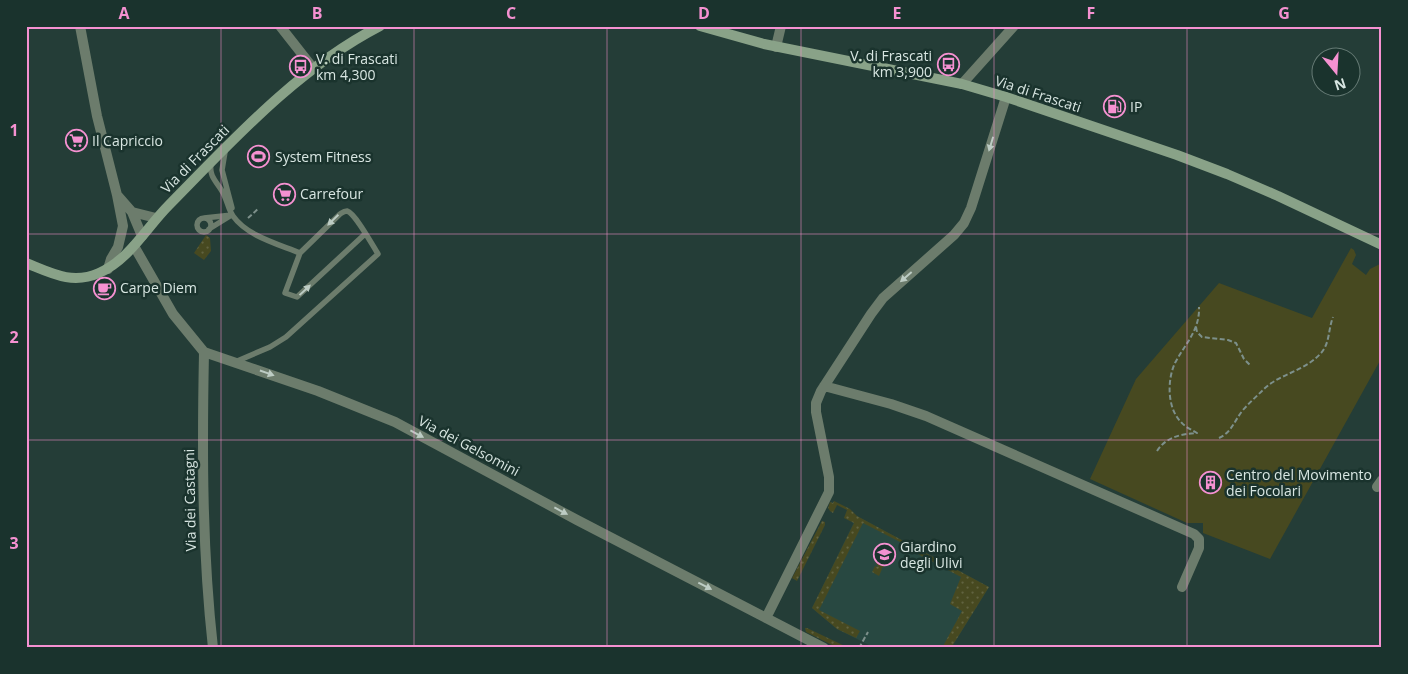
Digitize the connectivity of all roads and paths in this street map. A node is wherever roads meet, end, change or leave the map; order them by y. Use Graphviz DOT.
graph roads {
  1 [pos="80,26"];
  2 [pos="280,26"];
  3 [pos="380,26"];
  4 [pos="700,26"];
  5 [pos="781,26"];
  6 [pos="1014,26"];
  7 [pos="776,47"];
  8 [pos="313,68"];
  9 [pos="962,84"];
  10 [pos="1006,97"];
  11 [pos="226,147"];
  12 [pos="211,162"];
  13 [pos="117,195"];
  14 [pos="259,208"];
  15 [pos="132,212"];
  16 [pos="232,215"];
  17 [pos="156,218"];
  18 [pos="204,218"];
  19 [pos="241,225"];
  20 [pos="209,229"];
  21 [pos="365,234"];
  22 [pos="142,236"];
  23 [pos="1382,245"];
  24 [pos="134,246"];
  25 [pos="118,247"];
  26 [pos="300,253"];
  27 [pos="125,255"];
  28 [pos="26,263"];
  29 [pos="108,269"];
  30 [pos="1199,307"];
  31 [pos="1333,317"];
  32 [pos="1197,325"];
  33 [pos="204,352"];
  34 [pos="235,362"];
  35 [pos="1251,366"];
  36 [pos="824,386"];
  37 [pos="1218,438"];
  38 [pos="1157,451"];
  39 [pos="1182,587"];
  40 [pos="766,618"];
  41 [pos="868,632"];
  42 [pos="214,648"];
  43 [pos="824,648"];
  44 [pos="859,648"];
  1 -- 13 [label="street"];
  2 -- 8 [label="street"];
  3 -- 8 [label="main road, Via di Frascati"];
  4 -- 7 [label="main road, Via di Frascati"];
  5 -- 7 [label="street"];
  6 -- 9 [label="street"];
  7 -- 9 [label="main road, Via di Frascati"];
  8 -- 11 [label="main road, Via di Frascati"];
  9 -- 10 [label="main road, Via di Frascati"];
  10 -- 23 [label="main road, Via di Frascati"];
  10 -- 36 [label="street, one-way"];
  11 -- 12 [label="main road, Via di Frascati"];
  11 -- 16 [label="lane"];
  12 -- 16 [label="lane"];
  12 -- 17 [label="main road, Via di Frascati"];
  13 -- 15 [label="street"];
  13 -- 25 [label="street"];
  14 -- 19 [label="path"];
  15 -- 17 [label="street"];
  15 -- 22 [label="street"];
  16 -- 18 [label="lane"];
  16 -- 19 [label="lane"];
  16 -- 20 [label="lane"];
  17 -- 22 [label="main road, Via di Frascati"];
  18 -- 20 [label="lane"];
  18 -- 20 [label="lane"];
  19 -- 26 [label="lane"];
  21 -- 26 [label="lane, one-way"];
  26 -- 21 [label="lane, one-way"];
  21 -- 34 [label="lane"];
  22 -- 24 [label="main road, Via di Frascati"];
  24 -- 27 [label="main road, Via di Frascati"];
  24 -- 33 [label="street"];
  25 -- 27 [label="street"];
  25 -- 29 [label="street"];
  27 -- 29 [label="main road, Via di Frascati"];
  28 -- 29 [label="main road, Via di Frascati"];
  30 -- 32 [label="path"];
  31 -- 37 [label="path"];
  32 -- 35 [label="path"];
  32 -- 38 [label="path"];
  33 -- 34 [label="street, Via dei Gelsomini"];
  33 -- 42 [label="street, Via dei Castagni"];
  34 -- 40 [label="street, Via dei Gelsomini, one-way"];
  36 -- 39 [label="street"];
  36 -- 40 [label="street"];
  40 -- 43 [label="street, Via dei Gelsomini"];
  41 -- 44 [label="path"];
}
